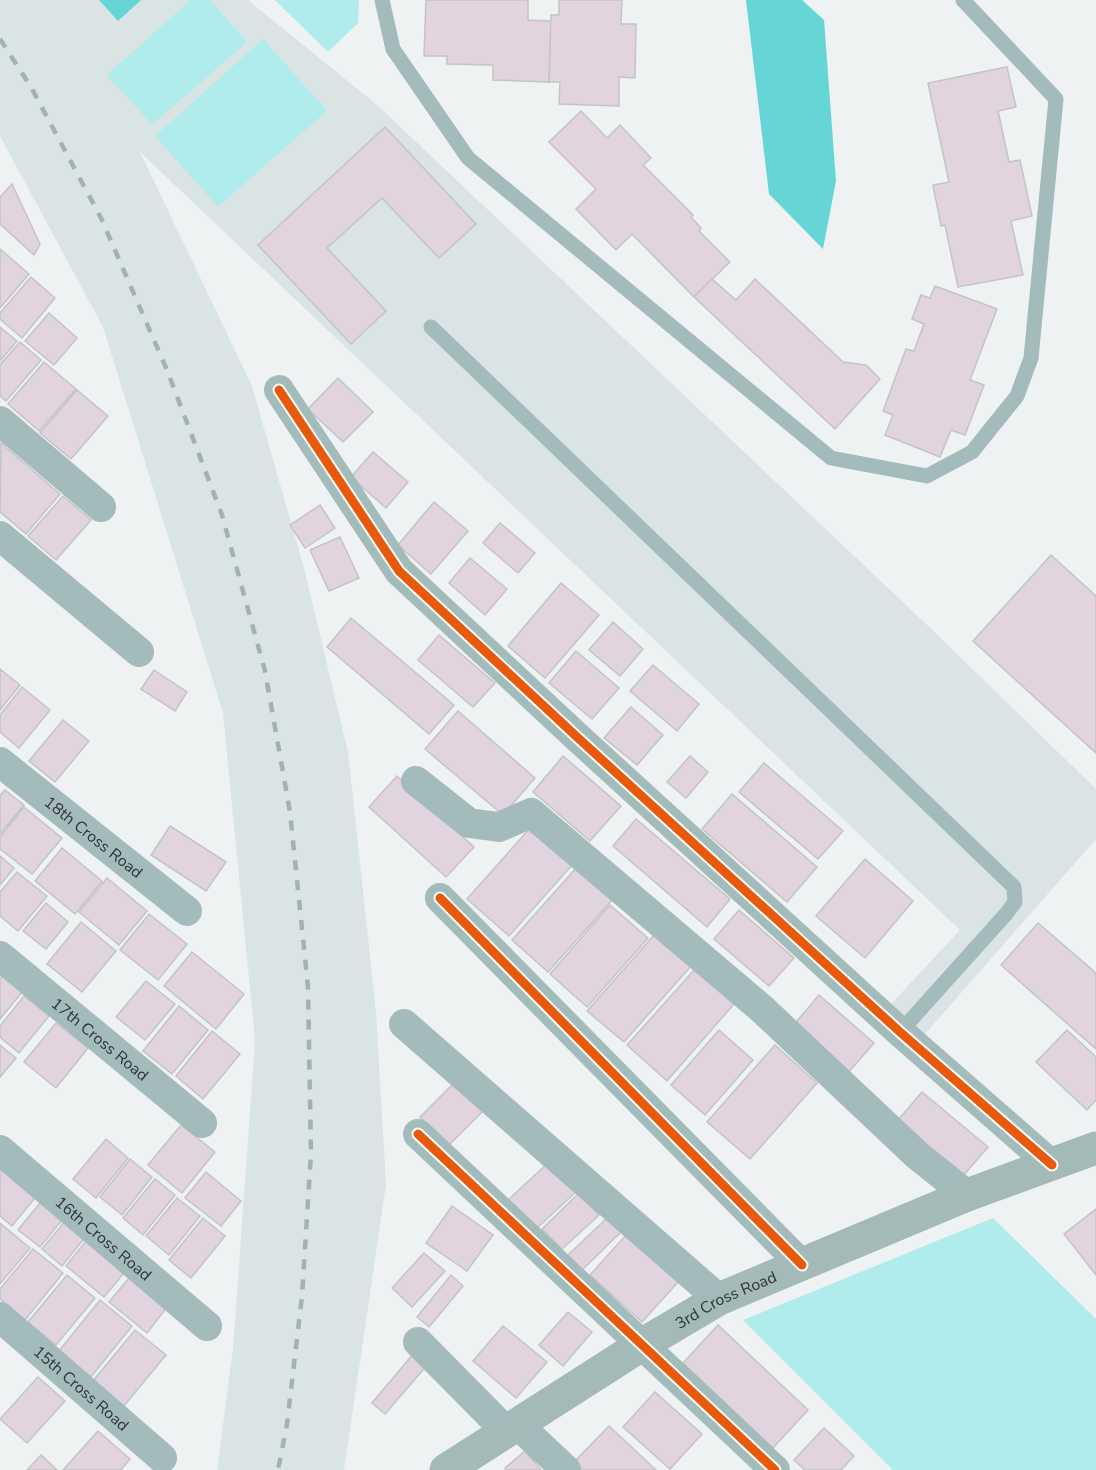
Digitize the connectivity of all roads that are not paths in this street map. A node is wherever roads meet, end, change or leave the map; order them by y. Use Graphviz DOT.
graph roads {
  1 [pos="382,0"];
  2 [pos="963,0"];
  3 [pos="431,327"];
  4 [pos="279,390"];
  5 [pos="0,421"];
  6 [pos="101,507"];
  7 [pos="0,536"];
  8 [pos="139,652"];
  9 [pos="0,762"];
  10 [pos="416,781"];
  11 [pos="440,898"];
  12 [pos="187,911"];
  13 [pos="0,956"];
  14 [pos="404,1024"];
  15 [pos="900,1032"];
  16 [pos="202,1123"];
  17 [pos="418,1134"];
  18 [pos="1096,1148"];
  19 [pos="0,1150"];
  20 [pos="1052,1165"];
  21 [pos="967,1195"];
  22 [pos="802,1265"];
  23 [pos="719,1299"];
  24 [pos="0,1317"];
  25 [pos="207,1326"];
  26 [pos="418,1342"];
  27 [pos="643,1344"];
  28 [pos="511,1427"];
  29 [pos="162,1458"];
  30 [pos="446,1470"];
  31 [pos="566,1470"];
  32 [pos="775,1470"];
  1 -- 2 [label="lane"];
  3 -- 15 [label="lane"];
  4 -- 15 [label="street"];
  5 -- 6 [label="street"];
  7 -- 8 [label="street"];
  9 -- 12 [label="street, 18th Cross Road"];
  10 -- 21 [label="street"];
  11 -- 22 [label="street"];
  13 -- 16 [label="street, 17th Cross Road"];
  14 -- 23 [label="street"];
  15 -- 20 [label="street"];
  17 -- 27 [label="street"];
  18 -- 20 [label="main road, 3rd Cross Road"];
  19 -- 25 [label="street, 16th Cross Road"];
  20 -- 21 [label="main road, 3rd Cross Road"];
  21 -- 22 [label="main road, 3rd Cross Road"];
  22 -- 23 [label="main road, 3rd Cross Road"];
  23 -- 27 [label="main road, 3rd Cross Road"];
  24 -- 29 [label="street, 15th Cross Road"];
  26 -- 28 [label="street"];
  27 -- 28 [label="main road, 3rd Cross Road"];
  27 -- 32 [label="street"];
  28 -- 30 [label="main road, 3rd Cross Road"];
  28 -- 31 [label="street"];
}
